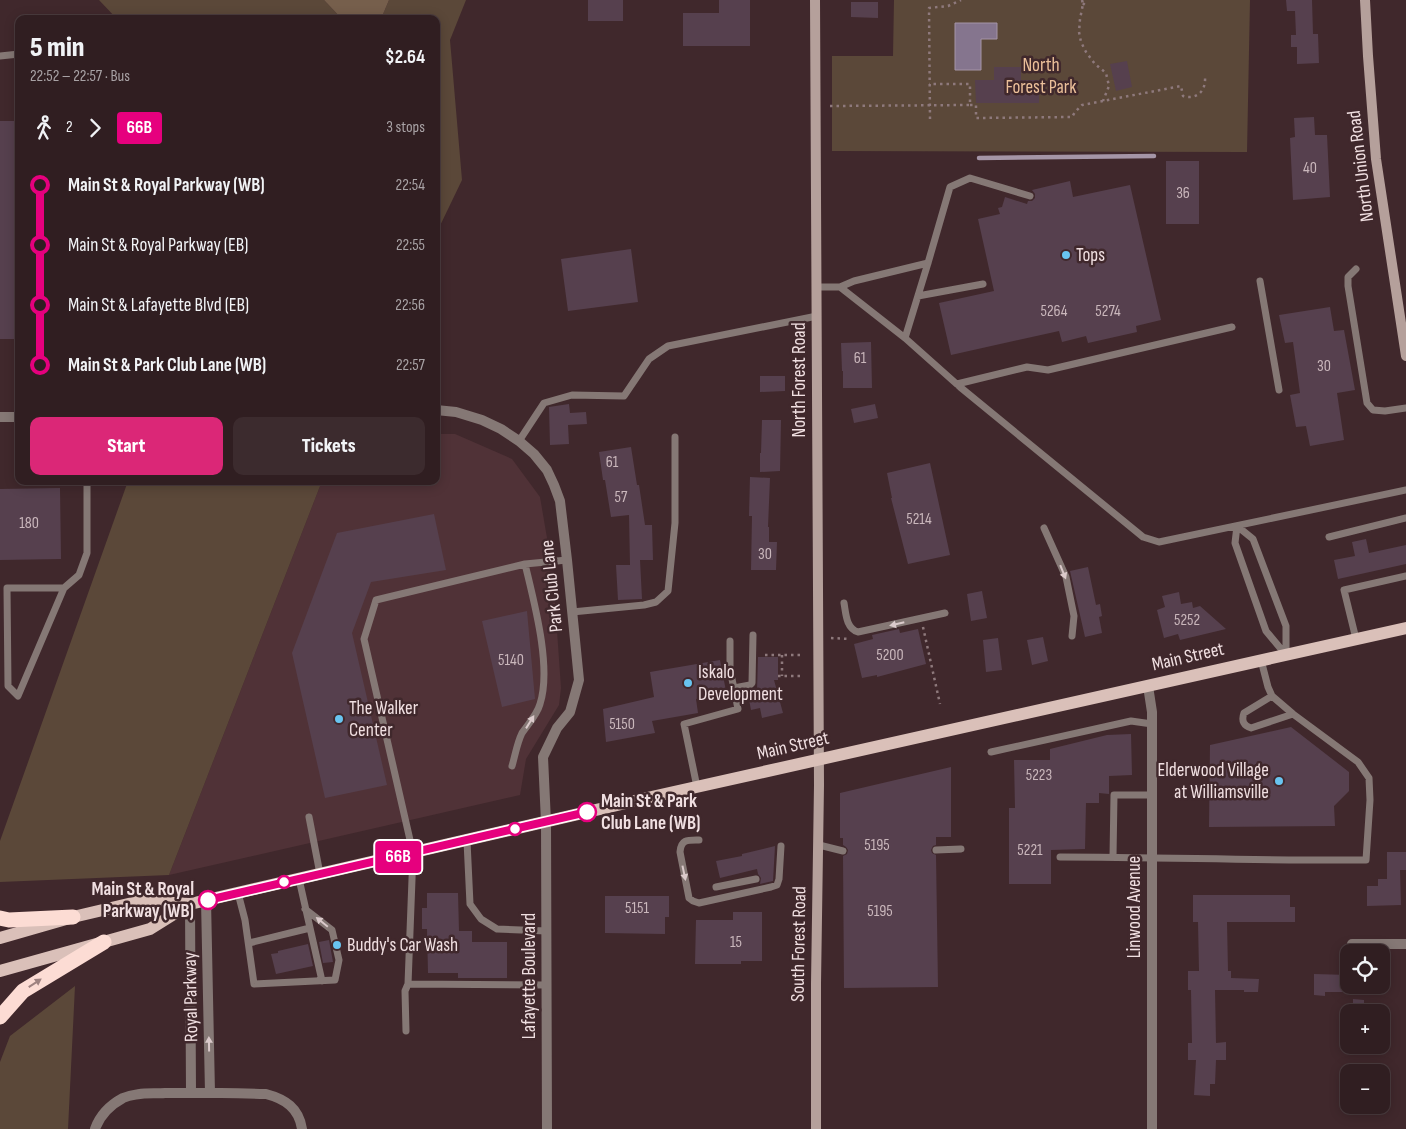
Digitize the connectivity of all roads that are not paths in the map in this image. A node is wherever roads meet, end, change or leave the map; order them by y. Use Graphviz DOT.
graph roads {
  1 [pos="815,0"];
  2 [pos="1365,0"];
  3 [pos="15,54"];
  4 [pos="0,56"];
  5 [pos="1030,196"];
  6 [pos="928,263"];
  7 [pos="1356,269"];
  8 [pos="1260,281"];
  9 [pos="983,284"];
  10 [pos="816,287"];
  11 [pos="840,287"];
  12 [pos="918,296"];
  13 [pos="817,316"];
  14 [pos="1232,327"];
  15 [pos="904,338"];
  16 [pos="1406,356"];
  17 [pos="957,384"];
  18 [pos="1279,390"];
  19 [pos="1406,408"];
  20 [pos="440,410"];
  21 [pos="0,417"];
  22 [pos="15,417"];
  23 [pos="675,437"];
  24 [pos="519,441"];
  25 [pos="87,485"];
  26 [pos="1406,490"];
  27 [pos="1405,521"];
  28 [pos="1237,526"];
  29 [pos="1044,528"];
  30 [pos="1328,537"];
  31 [pos="567,560"];
  32 [pos="525,564"];
  33 [pos="1406,576"];
  34 [pos="64,588"];
  35 [pos="844,603"];
  36 [pos="572,612"];
  37 [pos="944,613"];
  38 [pos="1406,628"];
  39 [pos="753,635"];
  40 [pos="1072,636"];
  41 [pos="1356,639"];
  42 [pos="730,641"];
  43 [pos="1286,655"];
  44 [pos="1261,660"];
  45 [pos="1148,686"];
  46 [pos="734,688"];
  47 [pos="1272,696"];
  48 [pos="1293,714"];
  49 [pos="1152,724"];
  50 [pos="991,752"];
  51 [pos="819,760"];
  52 [pos="512,766"];
  53 [pos="697,787"];
  54 [pos="1151,795"];
  55 [pos="308,817"];
  56 [pos="546,822"];
  57 [pos="699,840"];
  58 [pos="467,841"];
  59 [pos="819,845"];
  60 [pos="782,846"];
  61 [pos="961,848"];
  62 [pos="936,850"];
  63 [pos="843,852"];
  64 [pos="413,853"];
  65 [pos="1060,857"];
  66 [pos="1114,857"];
  67 [pos="1151,857"];
  68 [pos="320,874"];
  69 [pos="299,879"];
  70 [pos="756,879"];
  71 [pos="716,887"];
  72 [pos="238,893"];
  73 [pos="206,900"];
  74 [pos="190,904"];
  75 [pos="306,909"];
  76 [pos="74,917"];
  77 [pos="0,918"];
  78 [pos="310,928"];
  79 [pos="547,931"];
  80 [pos="0,938"];
  81 [pos="104,942"];
  82 [pos="249,943"];
  83 [pos="1390,944"];
  84 [pos="1406,944"];
  85 [pos="0,971"];
  86 [pos="322,981"];
  87 [pos="408,984"];
  88 [pos="547,985"];
  89 [pos="0,1017"];
  90 [pos="406,1031"];
  91 [pos="191,1092"];
  92 [pos="210,1093"];
  93 [pos="95,1129"];
  94 [pos="302,1129"];
  95 [pos="547,1129"];
  96 [pos="816,1129"];
  97 [pos="1152,1129"];
  1 -- 10 [label="street, North Forest Road"];
  2 -- 16 [label="street, North Union Road"];
  3 -- 4 [label="lane"];
  5 -- 6 [label="lane"];
  6 -- 11 [label="lane"];
  6 -- 12 [label="lane"];
  7 -- 19 [label="lane"];
  8 -- 18 [label="lane"];
  9 -- 12 [label="lane"];
  10 -- 11 [label="lane"];
  10 -- 13 [label="street, North Forest Road"];
  11 -- 15 [label="lane"];
  12 -- 15 [label="lane"];
  13 -- 24 [label="lane"];
  13 -- 51 [label="street, North Forest Road"];
  14 -- 17 [label="lane"];
  15 -- 17 [label="lane"];
  17 -- 28 [label="lane"];
  20 -- 24 [label="street, Park Club Lane"];
  21 -- 22 [label="street"];
  23 -- 36 [label="lane"];
  24 -- 31 [label="street, Park Club Lane"];
  25 -- 34 [label="lane"];
  26 -- 28 [label="lane"];
  27 -- 30 [label="lane"];
  28 -- 43 [label="lane"];
  28 -- 43 [label="lane"];
  29 -- 40 [label="lane, one-way"];
  31 -- 32 [label="lane"];
  31 -- 36 [label="street, Park Club Lane"];
  52 -- 32 [label="lane, one-way"];
  32 -- 64 [label="lane"];
  33 -- 41 [label="lane"];
  34 -- 34 [label="lane"];
  37 -- 35 [label="lane, one-way"];
  36 -- 56 [label="street, Park Club Lane"];
  38 -- 41 [label="main road, Main Street"];
  39 -- 46 [label="lane"];
  41 -- 43 [label="main road, Main Street"];
  42 -- 46 [label="lane"];
  43 -- 44 [label="main road, Main Street"];
  44 -- 45 [label="main road, Main Street"];
  44 -- 47 [label="lane"];
  45 -- 49 [label="street, Linwood Avenue"];
  45 -- 51 [label="main road, Main Street"];
  46 -- 53 [label="lane"];
  47 -- 48 [label="lane"];
  47 -- 48 [label="lane"];
  48 -- 67 [label="lane"];
  49 -- 50 [label="lane"];
  49 -- 54 [label="street, Linwood Avenue"];
  51 -- 53 [label="main road, Main Street"];
  51 -- 59 [label="street, South Forest Road"];
  53 -- 56 [label="main road, Main Street"];
  54 -- 66 [label="lane"];
  54 -- 67 [label="street, Linwood Avenue"];
  55 -- 68 [label="lane"];
  56 -- 58 [label="main road, Main Street"];
  56 -- 79 [label="street, Lafayette Boulevard"];
  57 -- 60 [label="lane, one-way"];
  58 -- 64 [label="main road, Main Street"];
  58 -- 79 [label="lane"];
  59 -- 63 [label="lane"];
  59 -- 96 [label="street, South Forest Road"];
  61 -- 62 [label="lane"];
  64 -- 68 [label="main road, Main Street"];
  64 -- 87 [label="lane"];
  65 -- 66 [label="lane"];
  66 -- 67 [label="lane"];
  67 -- 97 [label="street, Linwood Avenue"];
  68 -- 69 [label="main road, Main Street"];
  69 -- 72 [label="main road, Main Street"];
  69 -- 75 [label="lane"];
  70 -- 71 [label="lane"];
  72 -- 73 [label="main road, Main Street"];
  72 -- 82 [label="lane"];
  73 -- 74 [label="main road, Main Street"];
  92 -- 73 [label="street, Royal Parkway, one-way"];
  74 -- 76 [label="main road, Main Street"];
  74 -- 81 [label="main road, Main Street"];
  74 -- 91 [label="street, Royal Parkway"];
  75 -- 78 [label="lane"];
  86 -- 75 [label="lane, one-way"];
  76 -- 77 [label="highway"];
  76 -- 80 [label="main road, Main Street"];
  78 -- 82 [label="lane"];
  78 -- 86 [label="lane"];
  79 -- 88 [label="street, Lafayette Boulevard"];
  81 -- 85 [label="main road, Main Street"];
  89 -- 81 [label="highway, one-way"];
  82 -- 86 [label="lane"];
  83 -- 84 [label="street"];
  87 -- 88 [label="lane"];
  87 -- 90 [label="lane"];
  88 -- 95 [label="street, Lafayette Boulevard"];
  91 -- 92 [label="street"];
  91 -- 93 [label="street"];
  92 -- 94 [label="street"];
}
